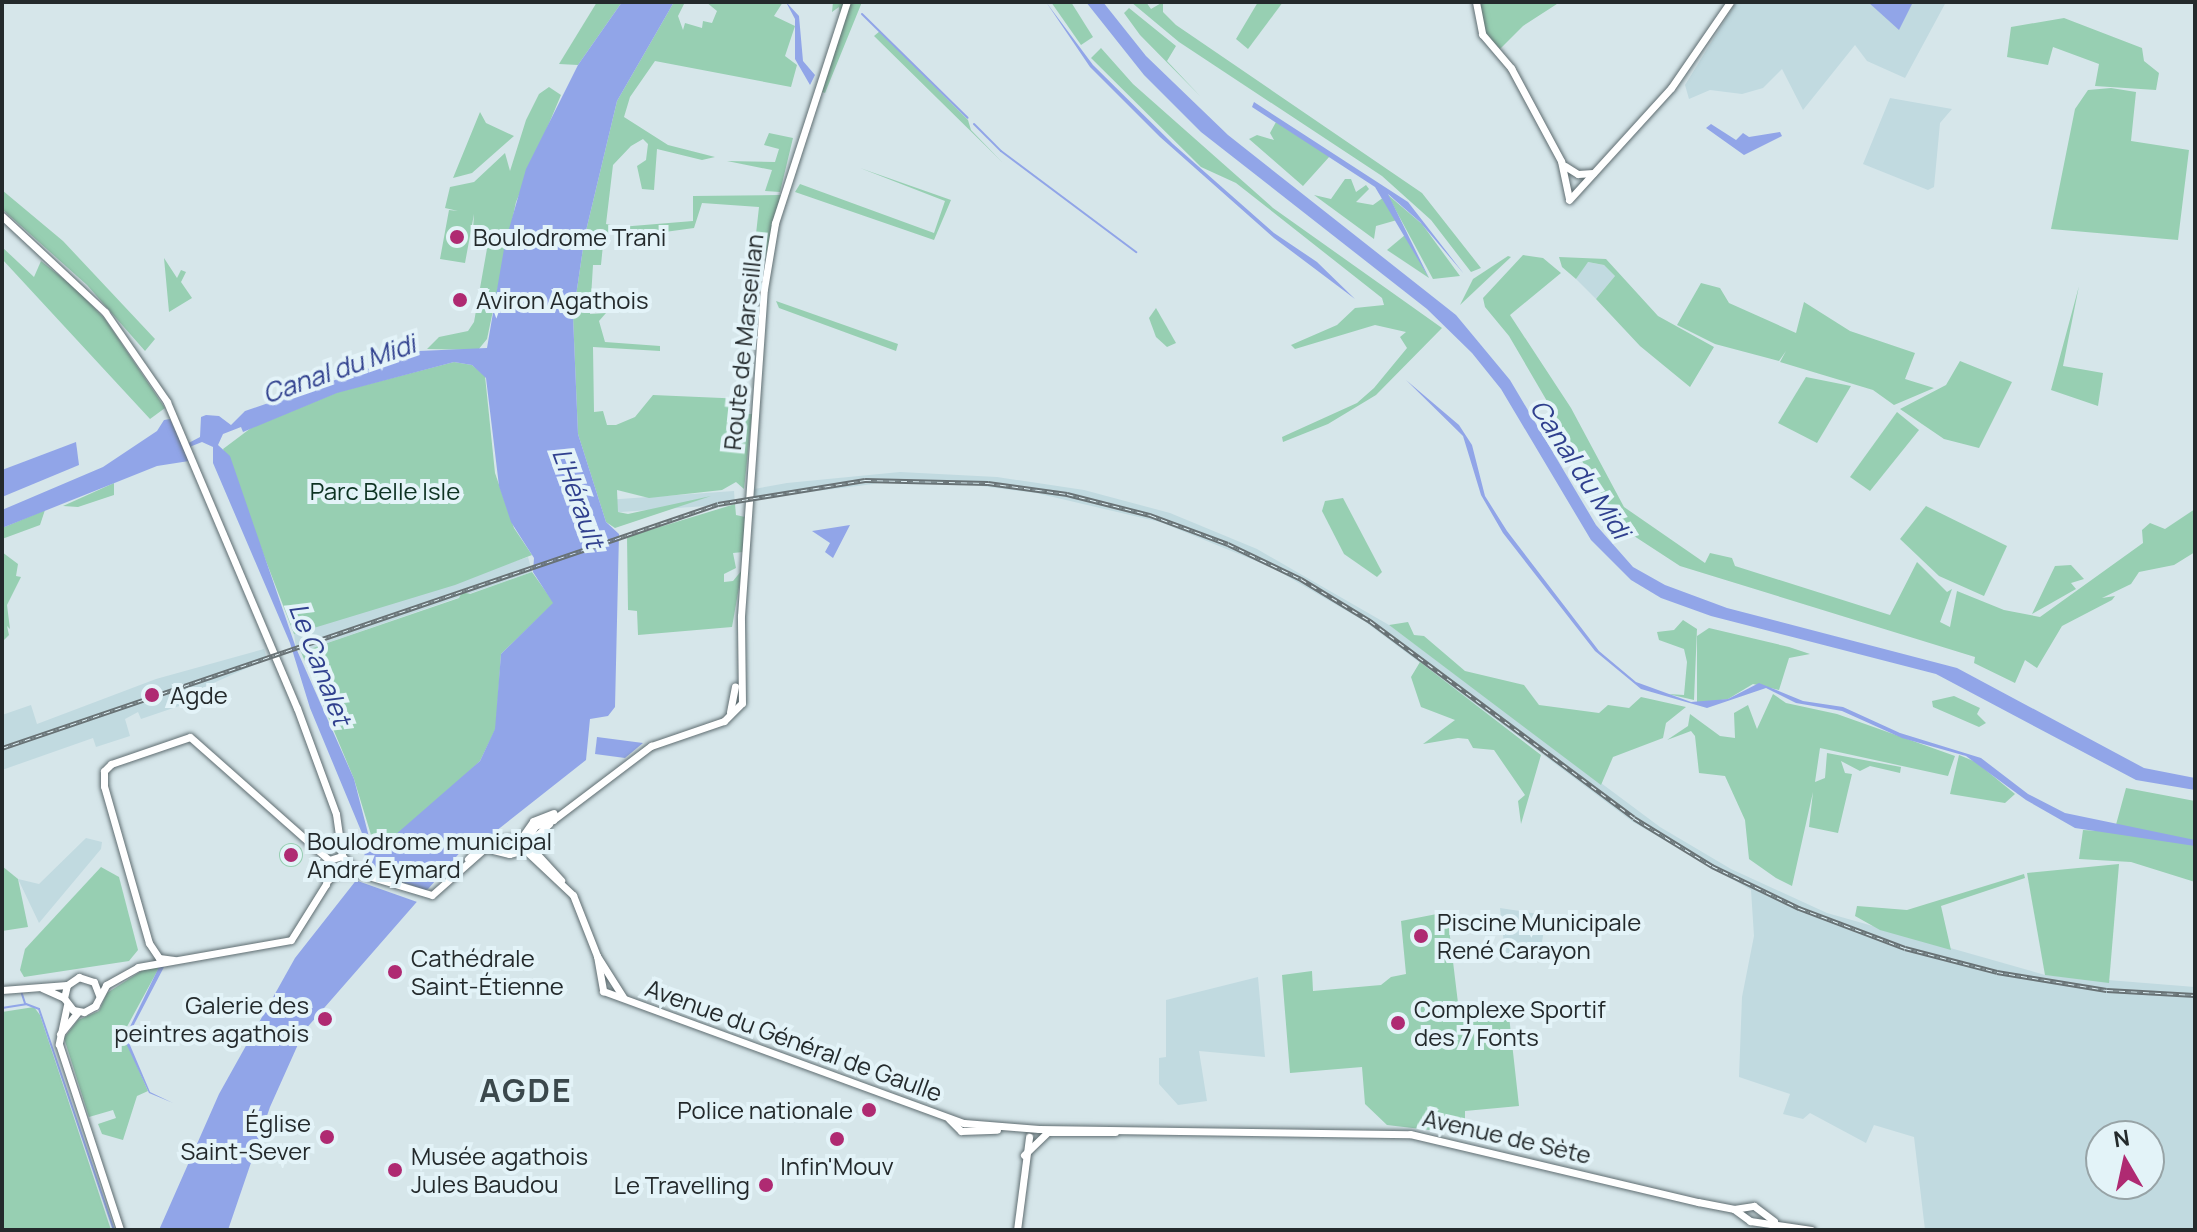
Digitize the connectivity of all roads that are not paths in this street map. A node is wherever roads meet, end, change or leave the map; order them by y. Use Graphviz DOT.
graph roads {
  1 [pos="847,2"];
  2 [pos="1476,2"];
  3 [pos="1730,2"];
  4 [pos="1594,172"];
  5 [pos="1570,173"];
  6 [pos="1582,185"];
  7 [pos="2,216"];
  8 [pos="614,774"];
  9 [pos="553,820"];
  10 [pos="506,839"];
  11 [pos="525,842"];
  12 [pos="503,850"];
  13 [pos="537,851"];
  14 [pos="338,858"];
  15 [pos="464,867"];
  16 [pos="336,872"];
  17 [pos="358,873"];
  18 [pos="564,885"];
  19 [pos="149,943"];
  20 [pos="597,956"];
  21 [pos="174,960"];
  22 [pos="138,967"];
  23 [pos="118,978"];
  24 [pos="612,980"];
  25 [pos="94,982"];
  26 [pos="598,982"];
  27 [pos="67,985"];
  28 [pos="36,986"];
  29 [pos="2,990"];
  30 [pos="607,991"];
  31 [pos="99,995"];
  32 [pos="625,998"];
  33 [pos="65,1002"];
  34 [pos="78,1012"];
  35 [pos="59,1036"];
  36 [pos="949,1119"];
  37 [pos="974,1125"];
  38 [pos="961,1131"];
  39 [pos="1033,1134"];
  40 [pos="1747,1213"];
  41 [pos="1760,1216"];
  42 [pos="120,1227"];
  43 [pos="1017,1230"];
  44 [pos="1811,1230"];
  1 -- 8 [label="main road, Route de Marseillan"];
  2 -- 5 [label="main road"];
  3 -- 4 [label="main road"];
  4 -- 5 [label="main road"];
  4 -- 6 [label="main road"];
  5 -- 6 [label="main road"];
  5 -- 6 [label="main road"];
  7 -- 14 [label="main road"];
  8 -- 9 [label="main road"];
  8 -- 11 [label="main road"];
  9 -- 11 [label="main road"];
  9 -- 13 [label="main road"];
  10 -- 11 [label="main road"];
  10 -- 12 [label="main road"];
  10 -- 15 [label="main road"];
  11 -- 12 [label="main road"];
  11 -- 13 [label="main road"];
  11 -- 18 [label="main road"];
  12 -- 15 [label="main road"];
  13 -- 18 [label="main road"];
  14 -- 16 [label="main road"];
  14 -- 16 [label="main road"];
  14 -- 17 [label="main road"];
  14 -- 19 [label="main road"];
  15 -- 17 [label="main road"];
  16 -- 17 [label="main road"];
  16 -- 21 [label="main road"];
  18 -- 20 [label="main road"];
  19 -- 21 [label="main road"];
  19 -- 22 [label="main road"];
  20 -- 24 [label="main road, Avenue du Général de Gaulle"];
  20 -- 26 [label="main road"];
  21 -- 22 [label="main road"];
  22 -- 23 [label="main road"];
  23 -- 25 [label="main road"];
  23 -- 31 [label="main road"];
  24 -- 26 [label="main road"];
  24 -- 30 [label="main road"];
  24 -- 32 [label="main road, Avenue du Général de Gaulle"];
  25 -- 27 [label="main road"];
  25 -- 31 [label="main road"];
  26 -- 30 [label="main road"];
  27 -- 28 [label="main road"];
  27 -- 33 [label="main road"];
  28 -- 29 [label="main road"];
  28 -- 33 [label="main road"];
  30 -- 32 [label="main road, Avenue du Général de Gaulle"];
  31 -- 34 [label="main road"];
  32 -- 36 [label="main road, Avenue du Général de Gaulle"];
  33 -- 34 [label="main road"];
  33 -- 35 [label="main road"];
  34 -- 35 [label="main road"];
  35 -- 42 [label="main road"];
  36 -- 37 [label="main road, Avenue du Général de Gaulle"];
  36 -- 38 [label="main road, Avenue du Général de Gaulle"];
  37 -- 39 [label="main road, Avenue de Sète"];
  38 -- 39 [label="main road, Avenue de Sète"];
  39 -- 40 [label="main road, Avenue de Sète"];
  39 -- 43 [label="main road"];
  40 -- 41 [label="main road"];
  40 -- 41 [label="main road"];
  41 -- 44 [label="main road"];
}
